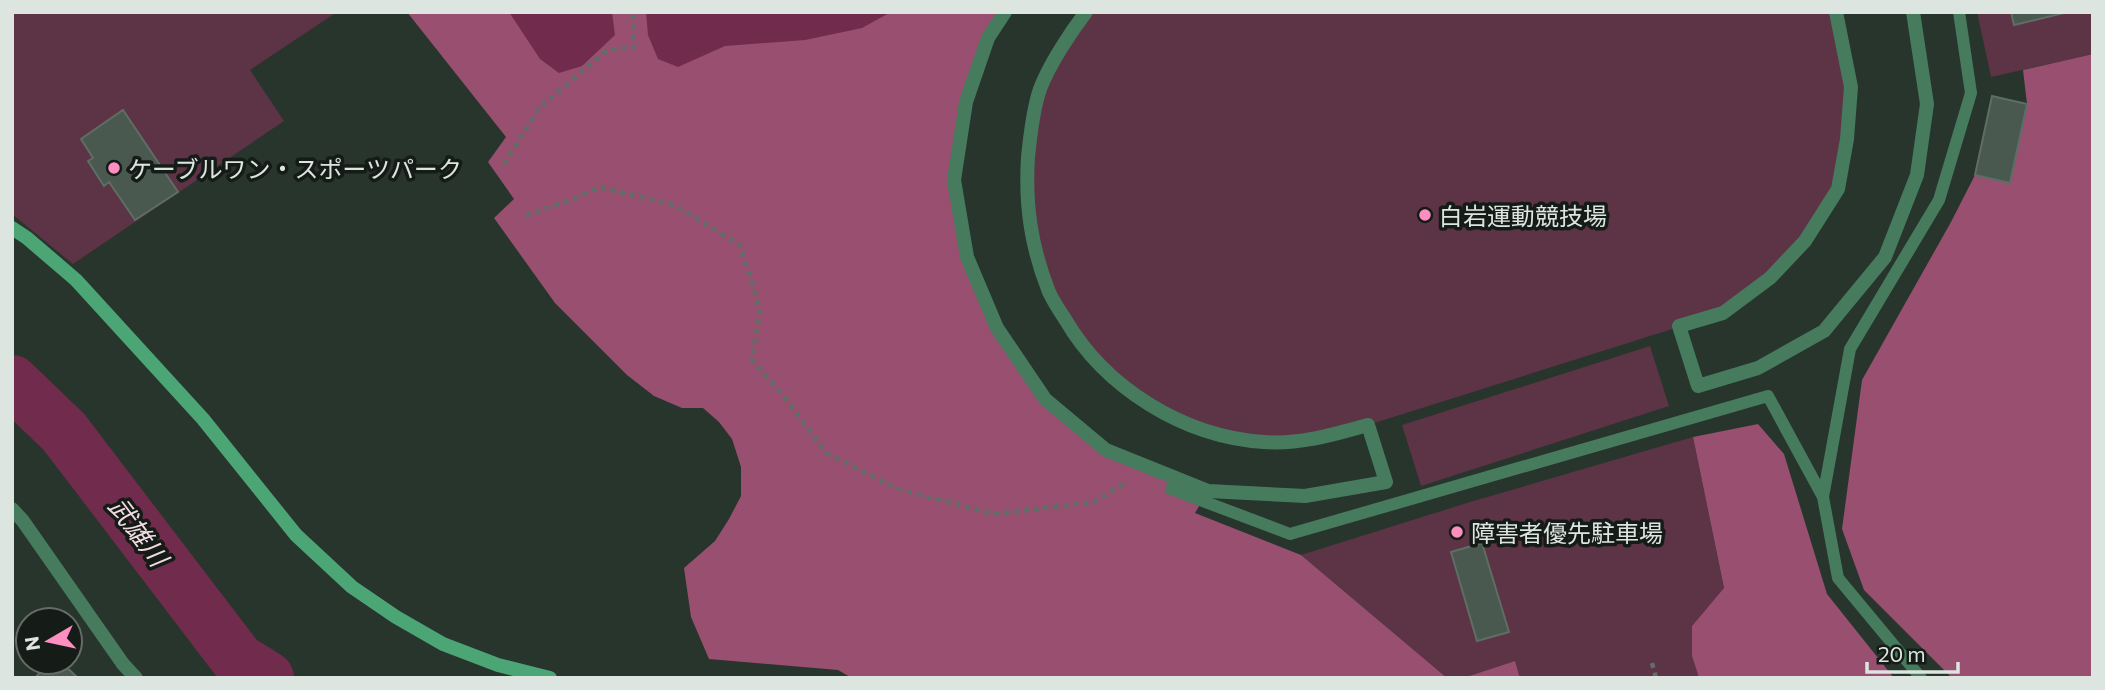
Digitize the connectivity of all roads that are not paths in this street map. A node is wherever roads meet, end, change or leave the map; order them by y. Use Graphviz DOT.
graph roads {
  1 [pos="1005,12"];
  2 [pos="1086,12"];
  3 [pos="1836,12"];
  4 [pos="1913,12"];
  5 [pos="1959,12"];
  6 [pos="12,228"];
  7 [pos="1171,489"];
  8 [pos="1824,497"];
  9 [pos="12,509"];
  10 [pos="136,678"];
  11 [pos="550,678"];
  12 [pos="1921,678"];
  1 -- 2 [label="street"];
  3 -- 4 [label="street"];
  5 -- 8 [label="lane"];
  6 -- 11 [label="street"];
  7 -- 8 [label="lane"];
  8 -- 12 [label="lane"];
  9 -- 10 [label="street"];
}
